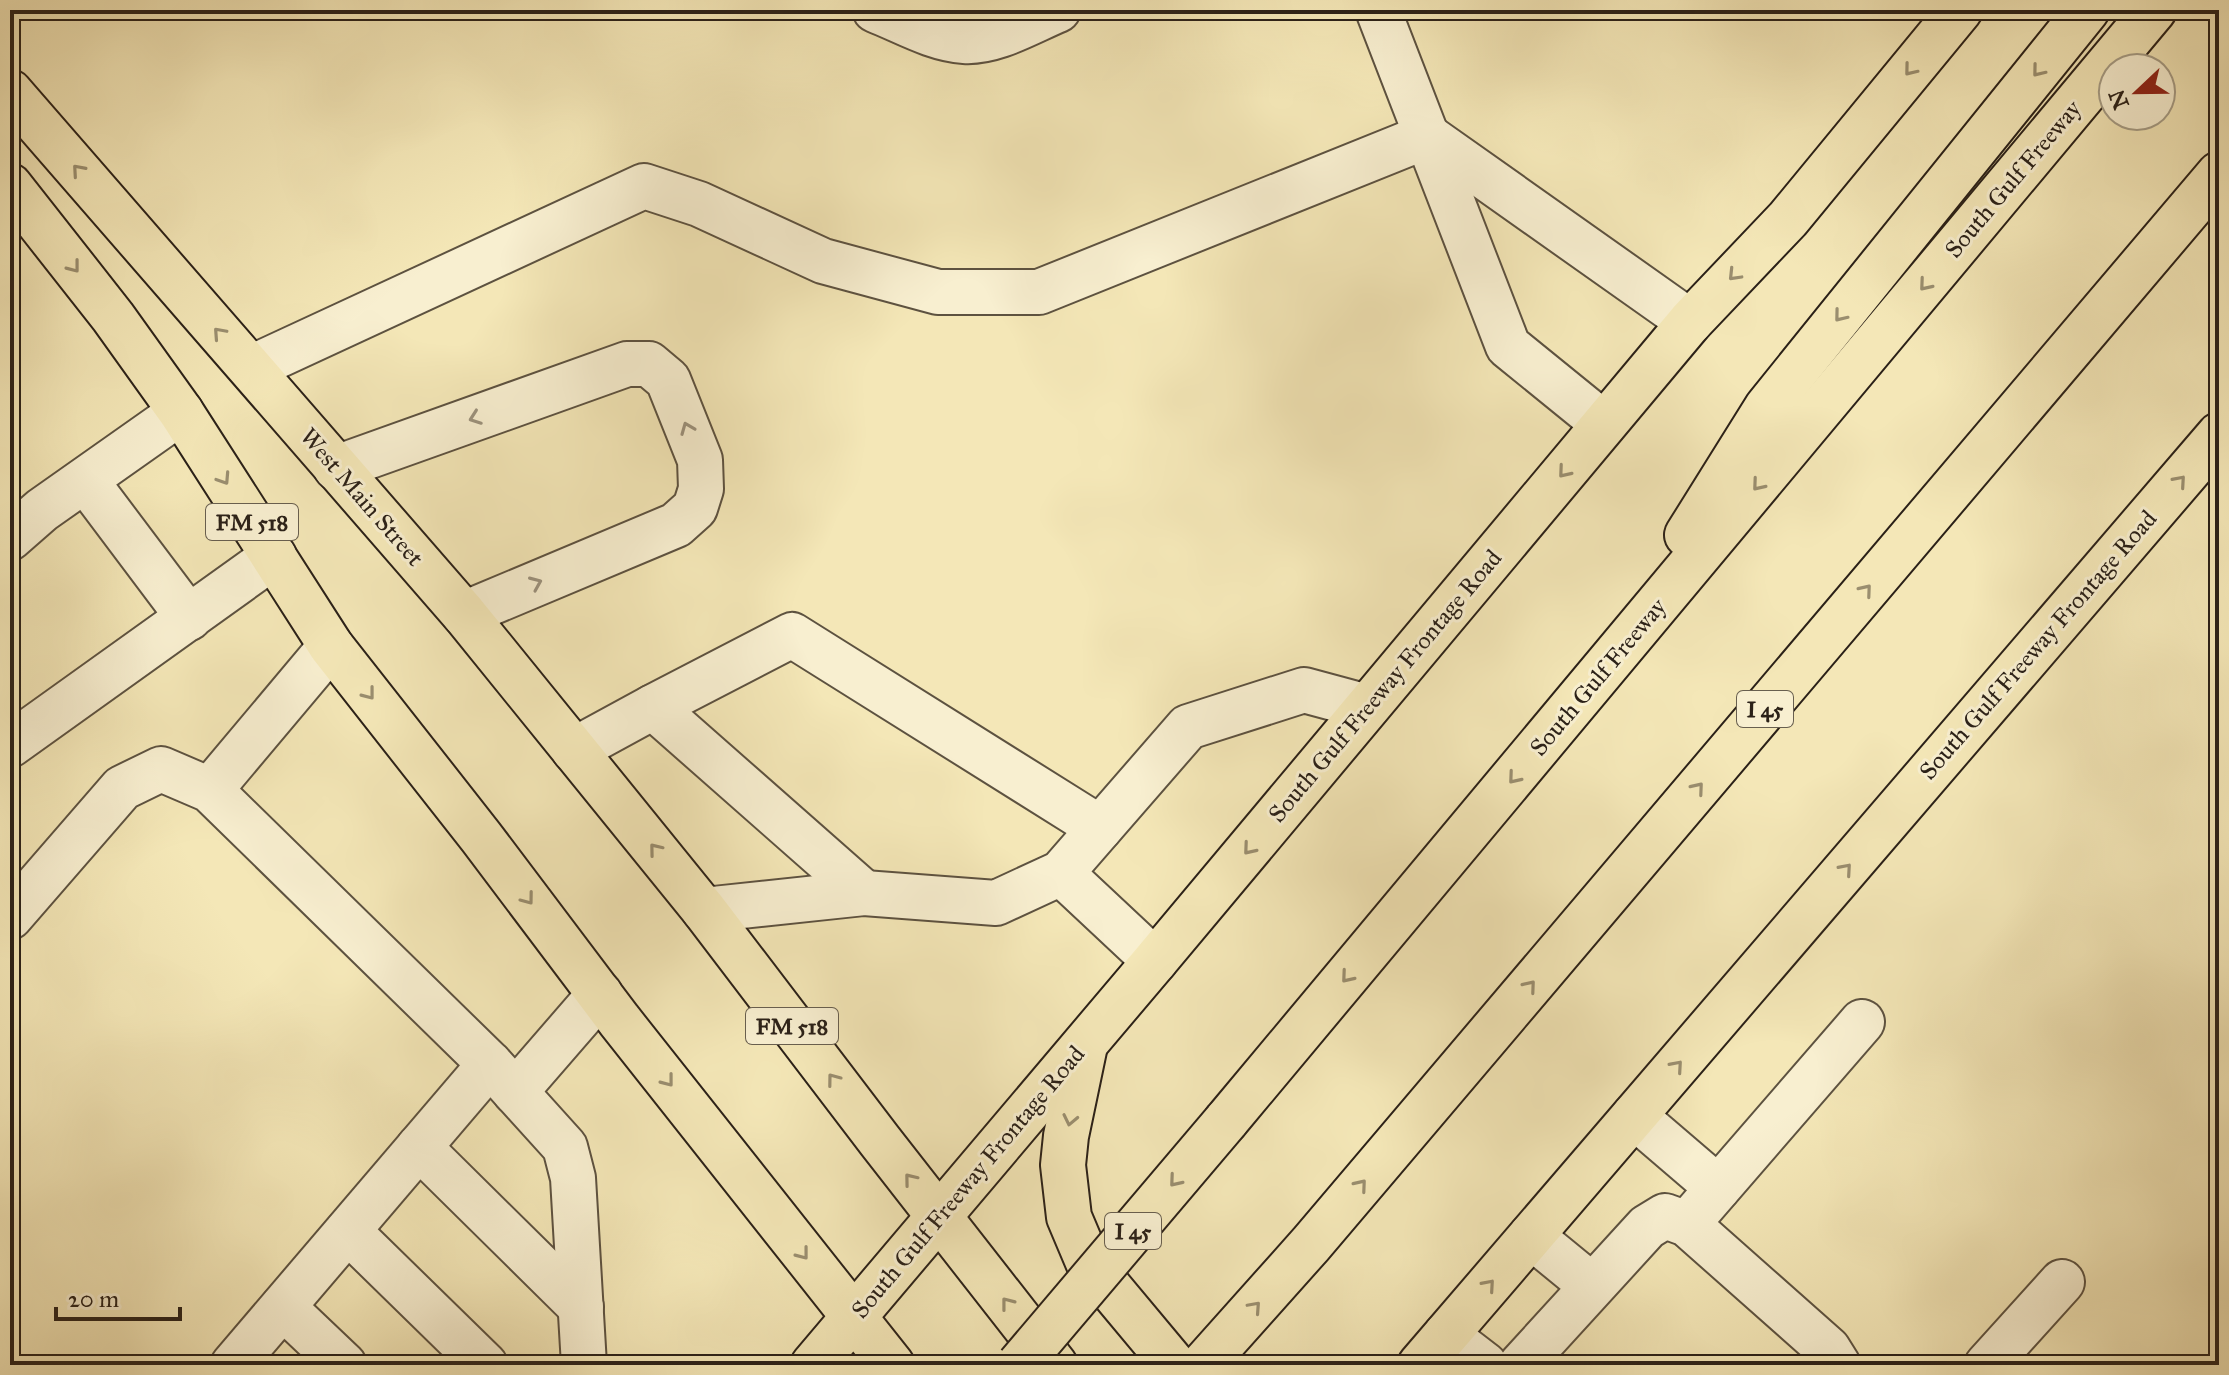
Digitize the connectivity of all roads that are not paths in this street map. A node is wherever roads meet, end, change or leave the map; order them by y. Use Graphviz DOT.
graph roads {
  1 [pos="875,10"];
  2 [pos="1058,10"];
  3 [pos="1378,10"];
  4 [pos="1960,10"];
  5 [pos="2087,10"];
  6 [pos="2154,10"];
  7 [pos="10,92"];
  8 [pos="1427,136"];
  9 [pos="2219,174"];
  10 [pos="10,186"];
  11 [pos="1690,322"];
  12 [pos="251,368"];
  13 [pos="181,412"];
  14 [pos="1604,424"];
  15 [pos="2219,435"];
  16 [pos="336,468"];
  17 [pos="86,481"];
  18 [pos="10,538"];
  19 [pos="274,556"];
  20 [pos="464,614"];
  21 [pos="189,618"];
  22 [pos="331,646"];
  23 [pos="1600,675"];
  24 [pos="653,707"];
  25 [pos="1367,707"];
  26 [pos="10,745"];
  27 [pos="574,750"];
  28 [pos="210,790"];
  29 [pos="1100,828"];
  30 [pos="1061,873"];
  31 [pos="864,893"];
  32 [pos="704,910"];
  33 [pos="10,917"];
  34 [pos="1155,961"];
  35 [pos="610,1007"];
  36 [pos="1862,1022"];
  37 [pos="1085,1044"];
  38 [pos="502,1078"];
  39 [pos="1634,1116"];
  40 [pos="419,1147"];
  41 [pos="1718,1188"];
  42 [pos="940,1217"];
  43 [pos="1687,1224"];
  44 [pos="348,1231"];
  45 [pos="1531,1236"];
  46 [pos="2062,1282"];
  47 [pos="1592,1286"];
  48 [pos="283,1307"];
  49 [pos="581,1307"];
  50 [pos="852,1317"];
  51 [pos="1433,1350"];
  52 [pos="1038,1357"];
  53 [pos="233,1365"];
  54 [pos="344,1365"];
  55 [pos="485,1365"];
  56 [pos="584,1365"];
  57 [pos="813,1365"];
  58 [pos="892,1365"];
  59 [pos="1174,1365"];
  60 [pos="1203,1365"];
  61 [pos="1485,1365"];
  62 [pos="1521,1365"];
  63 [pos="1838,1365"];
  64 [pos="1987,1365"];
  1 -- 2 [label="lane"];
  3 -- 8 [label="lane"];
  4 -- 11 [label="main road, South Gulf Freeway Frontage Road, one-way"];
  5 -- 23 [label="main road, one-way"];
  6 -- 23 [label="main road, South Gulf Freeway / I 45, one-way"];
  12 -- 7 [label="main road, West Main Street / FM 518, one-way"];
  8 -- 11 [label="lane"];
  8 -- 12 [label="lane"];
  8 -- 14 [label="lane"];
  60 -- 9 [label="main road, I 45, one-way"];
  10 -- 13 [label="main road, FM 518, one-way"];
  11 -- 14 [label="main road, South Gulf Freeway Frontage Road"];
  12 -- 16 [label="main road, West Main Street / FM 518"];
  13 -- 17 [label="lane"];
  13 -- 19 [label="main road, FM 518, one-way"];
  14 -- 25 [label="main road, South Gulf Freeway Frontage Road, one-way"];
  39 -- 15 [label="main road, South Gulf Freeway Frontage Road, one-way"];
  16 -- 20 [label="main road, West Main Street / FM 518"];
  20 -- 16 [label="lane, one-way"];
  17 -- 18 [label="lane"];
  17 -- 21 [label="lane"];
  19 -- 21 [label="lane"];
  19 -- 22 [label="main road, FM 518"];
  20 -- 27 [label="main road, West Main Street / FM 518"];
  21 -- 26 [label="lane"];
  22 -- 28 [label="lane"];
  22 -- 35 [label="main road, FM 518, one-way"];
  23 -- 52 [label="main road, South Gulf Freeway / I 45, one-way, bridge"];
  24 -- 27 [label="lane"];
  24 -- 29 [label="lane"];
  24 -- 31 [label="lane"];
  25 -- 29 [label="lane"];
  25 -- 34 [label="main road, South Gulf Freeway Frontage Road, one-way"];
  32 -- 27 [label="main road, West Main Street / FM 518, one-way"];
  28 -- 33 [label="lane"];
  28 -- 38 [label="lane"];
  29 -- 30 [label="lane"];
  30 -- 31 [label="lane"];
  30 -- 34 [label="lane"];
  31 -- 32 [label="lane"];
  42 -- 32 [label="main road, FM 518, one-way"];
  34 -- 37 [label="main road, South Gulf Freeway Frontage Road"];
  35 -- 38 [label="lane"];
  35 -- 50 [label="main road, FM 518, one-way"];
  36 -- 41 [label="lane"];
  37 -- 42 [label="main road, South Gulf Freeway Frontage Road"];
  37 -- 59 [label="main road, one-way"];
  38 -- 40 [label="lane"];
  38 -- 49 [label="lane"];
  39 -- 41 [label="lane"];
  39 -- 45 [label="main road, South Gulf Freeway Frontage Road"];
  40 -- 44 [label="lane"];
  40 -- 49 [label="lane"];
  41 -- 43 [label="lane"];
  42 -- 50 [label="main road, South Gulf Freeway Frontage Road"];
  52 -- 42 [label="main road, FM 518, one-way"];
  43 -- 47 [label="lane"];
  43 -- 63 [label="lane"];
  44 -- 48 [label="lane"];
  44 -- 55 [label="lane"];
  45 -- 47 [label="lane"];
  51 -- 45 [label="main road, South Gulf Freeway Frontage Road, one-way"];
  46 -- 64 [label="lane"];
  47 -- 62 [label="lane"];
  48 -- 53 [label="lane"];
  48 -- 54 [label="lane"];
  49 -- 56 [label="lane"];
  50 -- 57 [label="main road, South Gulf Freeway Frontage Road"];
  50 -- 58 [label="main road, FM 518"];
  51 -- 61 [label="lane"];
}
